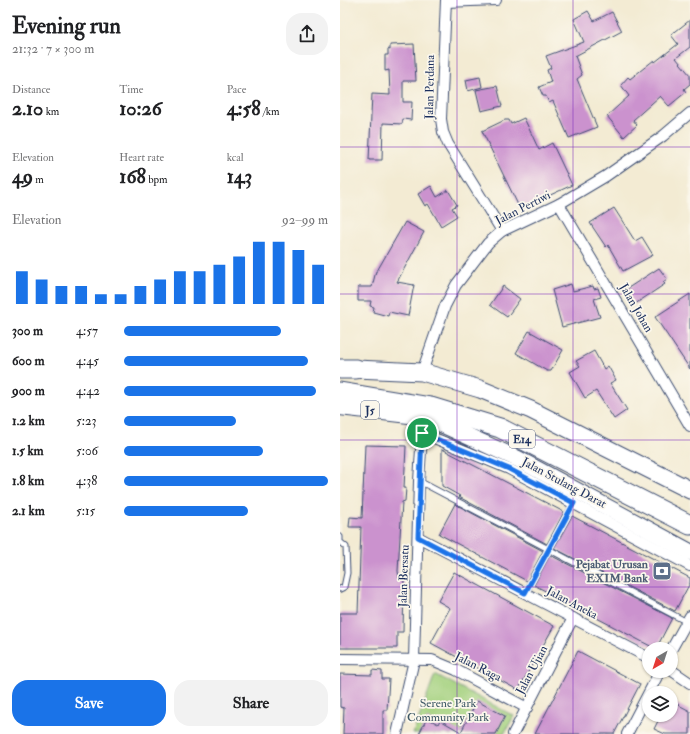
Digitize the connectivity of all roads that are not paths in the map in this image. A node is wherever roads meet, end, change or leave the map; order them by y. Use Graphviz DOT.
graph roads {
  1 [pos="496,0"];
  2 [pos="446,1"];
  3 [pos="690,113"];
  4 [pos="559,204"];
  5 [pos="502,231"];
  6 [pos="345,367"];
  7 [pos="422,372"];
  8 [pos="340,392"];
  9 [pos="340,407"];
  10 [pos="426,417"];
  11 [pos="690,426"];
  12 [pos="422,433"];
  13 [pos="419,481"];
  14 [pos="690,490"];
  15 [pos="574,503"];
  16 [pos="690,525"];
  17 [pos="340,537"];
  18 [pos="418,537"];
  19 [pos="340,542"];
  20 [pos="549,549"];
  21 [pos="690,552"];
  22 [pos="690,566"];
  23 [pos="340,589"];
  24 [pos="525,593"];
  25 [pos="574,618"];
  26 [pos="688,619"];
  27 [pos="675,642"];
  28 [pos="642,654"];
  29 [pos="340,659"];
  30 [pos="414,660"];
  31 [pos="678,675"];
  32 [pos="656,678"];
  33 [pos="690,683"];
  34 [pos="527,708"];
  35 [pos="396,734"];
  36 [pos="513,734"];
  37 [pos="627,734"];
  1 -- 2 [label="street"];
  2 -- 5 [label="street, Jalan Perdana"];
  3 -- 4 [label="street, Jalan Pertiwi"];
  4 -- 5 [label="street, Jalan Pertiwi"];
  4 -- 11 [label="street, Jalan Johan"];
  5 -- 7 [label="street, Jalan Pertiwi"];
  6 -- 7 [label="highway, E14"];
  7 -- 14 [label="highway, E14"];
  8 -- 16 [label="highway, E14"];
  9 -- 10 [label="main road, Jalan Stulang Darat / J5"];
  10 -- 12 [label="street, Jalan Bersatu"];
  10 -- 21 [label="main road, Jalan Stulang Darat / J5"];
  12 -- 13 [label="street, Jalan Bersatu"];
  12 -- 15 [label="street"];
  13 -- 18 [label="street, Jalan Bersatu"];
  13 -- 20 [label="lane"];
  15 -- 20 [label="lane"];
  15 -- 22 [label="street"];
  17 -- 19 [label="lane"];
  18 -- 24 [label="street, Jalan Aneka"];
  18 -- 30 [label="street, Jalan Bersatu"];
  19 -- 23 [label="lane"];
  20 -- 24 [label="lane"];
  20 -- 26 [label="lane"];
  24 -- 25 [label="street, Jalan Aneka"];
  25 -- 28 [label="street, Jalan Aneka"];
  25 -- 34 [label="street, Jalan Ujian"];
  26 -- 27 [label="street"];
  29 -- 30 [label="street, Jalan Raga"];
  30 -- 34 [label="street, Jalan Raga"];
  30 -- 35 [label="street, Jalan Bersatu"];
  31 -- 33 [label="street"];
  32 -- 37 [label="street"];
  34 -- 36 [label="street, Jalan Ujian"];
}
